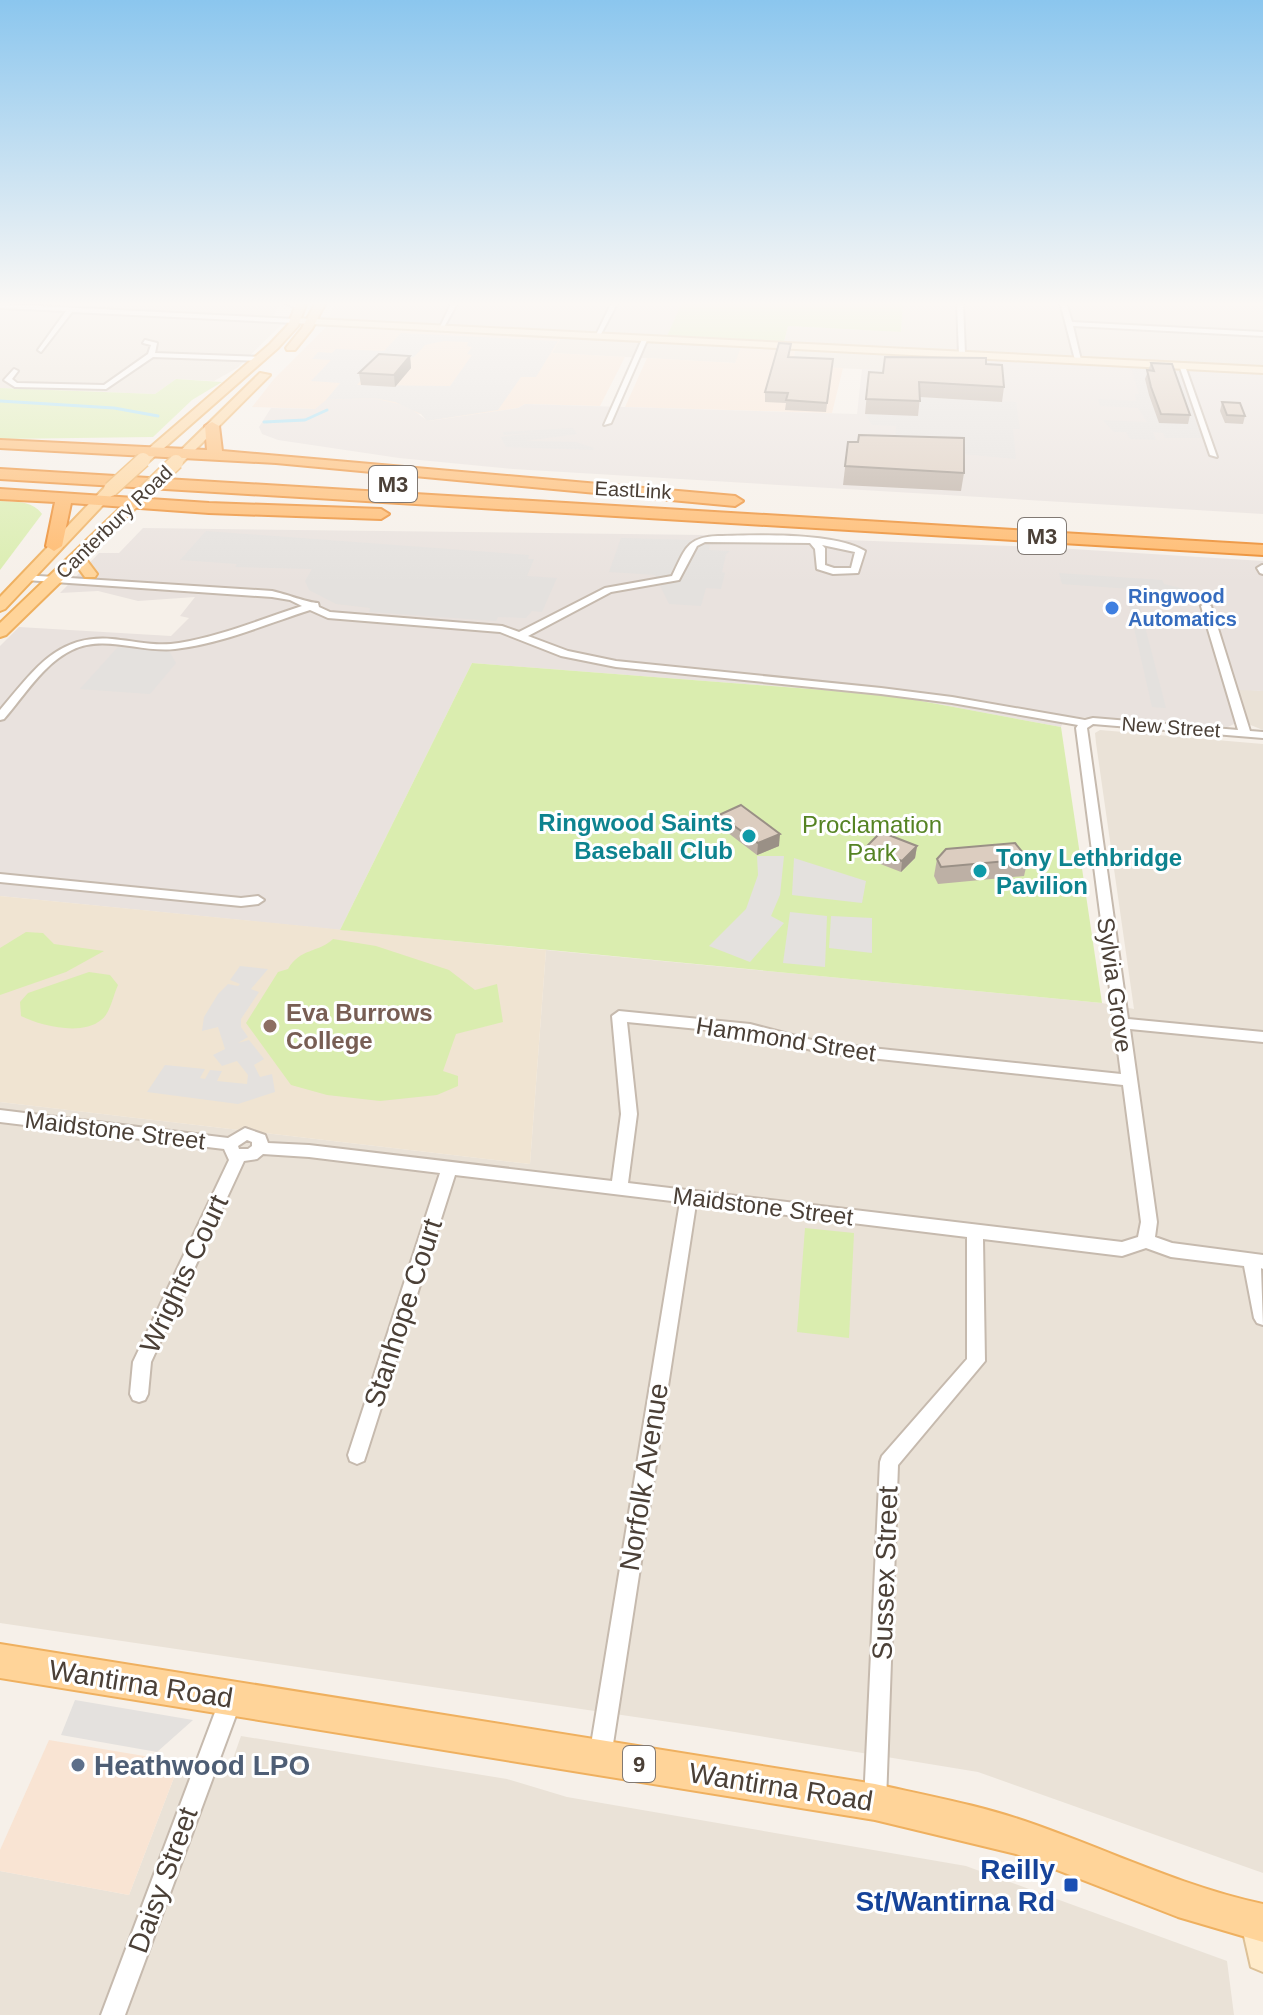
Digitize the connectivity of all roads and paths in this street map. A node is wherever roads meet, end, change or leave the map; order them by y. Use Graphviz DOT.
graph roads {
  1 [pos="217,396"];
  2 [pos="242,396"];
  3 [pos="619,396"];
  4 [pos="1192,396"];
  5 [pos="607,423"];
  6 [pos="212,426"];
  7 [pos="163,441"];
  8 [pos="0,444"];
  9 [pos="87,447"];
  10 [pos="1214,455"];
  11 [pos="146,456"];
  12 [pos="220,457"];
  13 [pos="179,458"];
  14 [pos="0,460"];
  15 [pos="0,474"];
  16 [pos="0,494"];
  17 [pos="105,495"];
  18 [pos="139,497"];
  19 [pos="60,498"];
  20 [pos="786,505"];
  21 [pos="209,508"];
  22 [pos="119,517"];
  23 [pos="821,522"];
  24 [pos="1263,533"];
  25 [pos="814,543"];
  26 [pos="54,546"];
  27 [pos="1263,550"];
  28 [pos="77,557"];
  29 [pos="90,574"];
  30 [pos="28,575"];
  31 [pos="58,576"];
  32 [pos="314,605"];
  33 [pos="0,606"];
  34 [pos="1206,606"];
  35 [pos="0,632"];
  36 [pos="522,635"];
  37 [pos="0,717"];
  38 [pos="1083,726"];
  39 [pos="1245,733"];
  40 [pos="1262,738"];
  41 [pos="0,878"];
  42 [pos="258,900"];
  43 [pos="1120,1023"];
  44 [pos="1263,1037"];
  45 [pos="1128,1080"];
  46 [pos="0,1116"];
  47 [pos="234,1150"];
  48 [pos="449,1170"];
  49 [pos="619,1190"];
  50 [pos="689,1197"];
  51 [pos="975,1232"];
  52 [pos="1146,1241"];
  53 [pos="1257,1261"];
  54 [pos="1263,1318"];
  55 [pos="139,1394"];
  56 [pos="357,1455"];
  57 [pos="0,1661"];
  58 [pos="231,1699"];
  59 [pos="600,1757"];
  60 [pos="875,1802"];
  61 [pos="1261,1934"];
  62 [pos="113,2015"];
  1 -- 7 [label="main road, Canterbury Road"];
  2 -- 6 [label="main road, Canterbury Road"];
  3 -- 5 [label="street"];
  4 -- 10 [label="street"];
  6 -- 12 [label="highway"];
  6 -- 13 [label="main road, Canterbury Road"];
  7 -- 9 [label="highway"];
  7 -- 11 [label="main road, Canterbury Road"];
  8 -- 9 [label="highway"];
  9 -- 11 [label="highway"];
  11 -- 13 [label="highway"];
  11 -- 17 [label="main road, Canterbury Road, bridge"];
  12 -- 13 [label="highway"];
  12 -- 20 [label="highway"];
  13 -- 18 [label="main road, Canterbury Road, bridge"];
  14 -- 20 [label="highway, EastLink / M3"];
  15 -- 23 [label="highway, EastLink / M3"];
  16 -- 19 [label="highway"];
  17 -- 18 [label="highway"];
  17 -- 19 [label="highway"];
  17 -- 26 [label="main road, Canterbury Road"];
  18 -- 21 [label="highway"];
  18 -- 22 [label="main road, Canterbury Road"];
  19 -- 26 [label="highway"];
  20 -- 24 [label="highway, EastLink / M3"];
  21 -- 22 [label="highway"];
  21 -- 23 [label="highway"];
  22 -- 28 [label="main road, Canterbury Road"];
  23 -- 27 [label="highway, EastLink / M3"];
  25 -- 25 [label="street"];
  25 -- 36 [label="street"];
  26 -- 30 [label="main road, Canterbury Road"];
  28 -- 29 [label="main road"];
  28 -- 31 [label="main road, Canterbury Road"];
  29 -- 31 [label="street"];
  29 -- 32 [label="street"];
  30 -- 31 [label="street"];
  30 -- 33 [label="main road, Canterbury Road"];
  31 -- 32 [label="street"];
  31 -- 35 [label="main road, Canterbury Road"];
  32 -- 36 [label="street, New Street"];
  32 -- 37 [label="street"];
  34 -- 39 [label="street"];
  36 -- 38 [label="street, New Street"];
  38 -- 39 [label="street, New Street"];
  38 -- 43 [label="street, Sylvia Grove"];
  39 -- 40 [label="street, New Street"];
  41 -- 42 [label="street"];
  43 -- 44 [label="street"];
  43 -- 45 [label="street, Sylvia Grove"];
  45 -- 49 [label="street, Hammond Street"];
  45 -- 52 [label="street, Sylvia Grove"];
  46 -- 47 [label="street, Maidstone Street"];
  47 -- 48 [label="street, Maidstone Street"];
  47 -- 55 [label="street, Wrights Court"];
  48 -- 49 [label="street, Maidstone Street"];
  48 -- 56 [label="street, Stanhope Court"];
  49 -- 50 [label="street, Maidstone Street"];
  50 -- 51 [label="street, Maidstone Street"];
  50 -- 59 [label="street, Norfolk Avenue"];
  51 -- 52 [label="street, Maidstone Street"];
  51 -- 60 [label="street, Sussex Street"];
  52 -- 53 [label="street, Maidstone Street"];
  53 -- 54 [label="street"];
  57 -- 58 [label="main road, Wantirna Road / 9"];
  58 -- 59 [label="main road, Wantirna Road / 9"];
  58 -- 62 [label="street, Daisy Street"];
  59 -- 60 [label="main road, Wantirna Road / 9"];
  60 -- 61 [label="main road, Wantirna Road / 9"];
}
